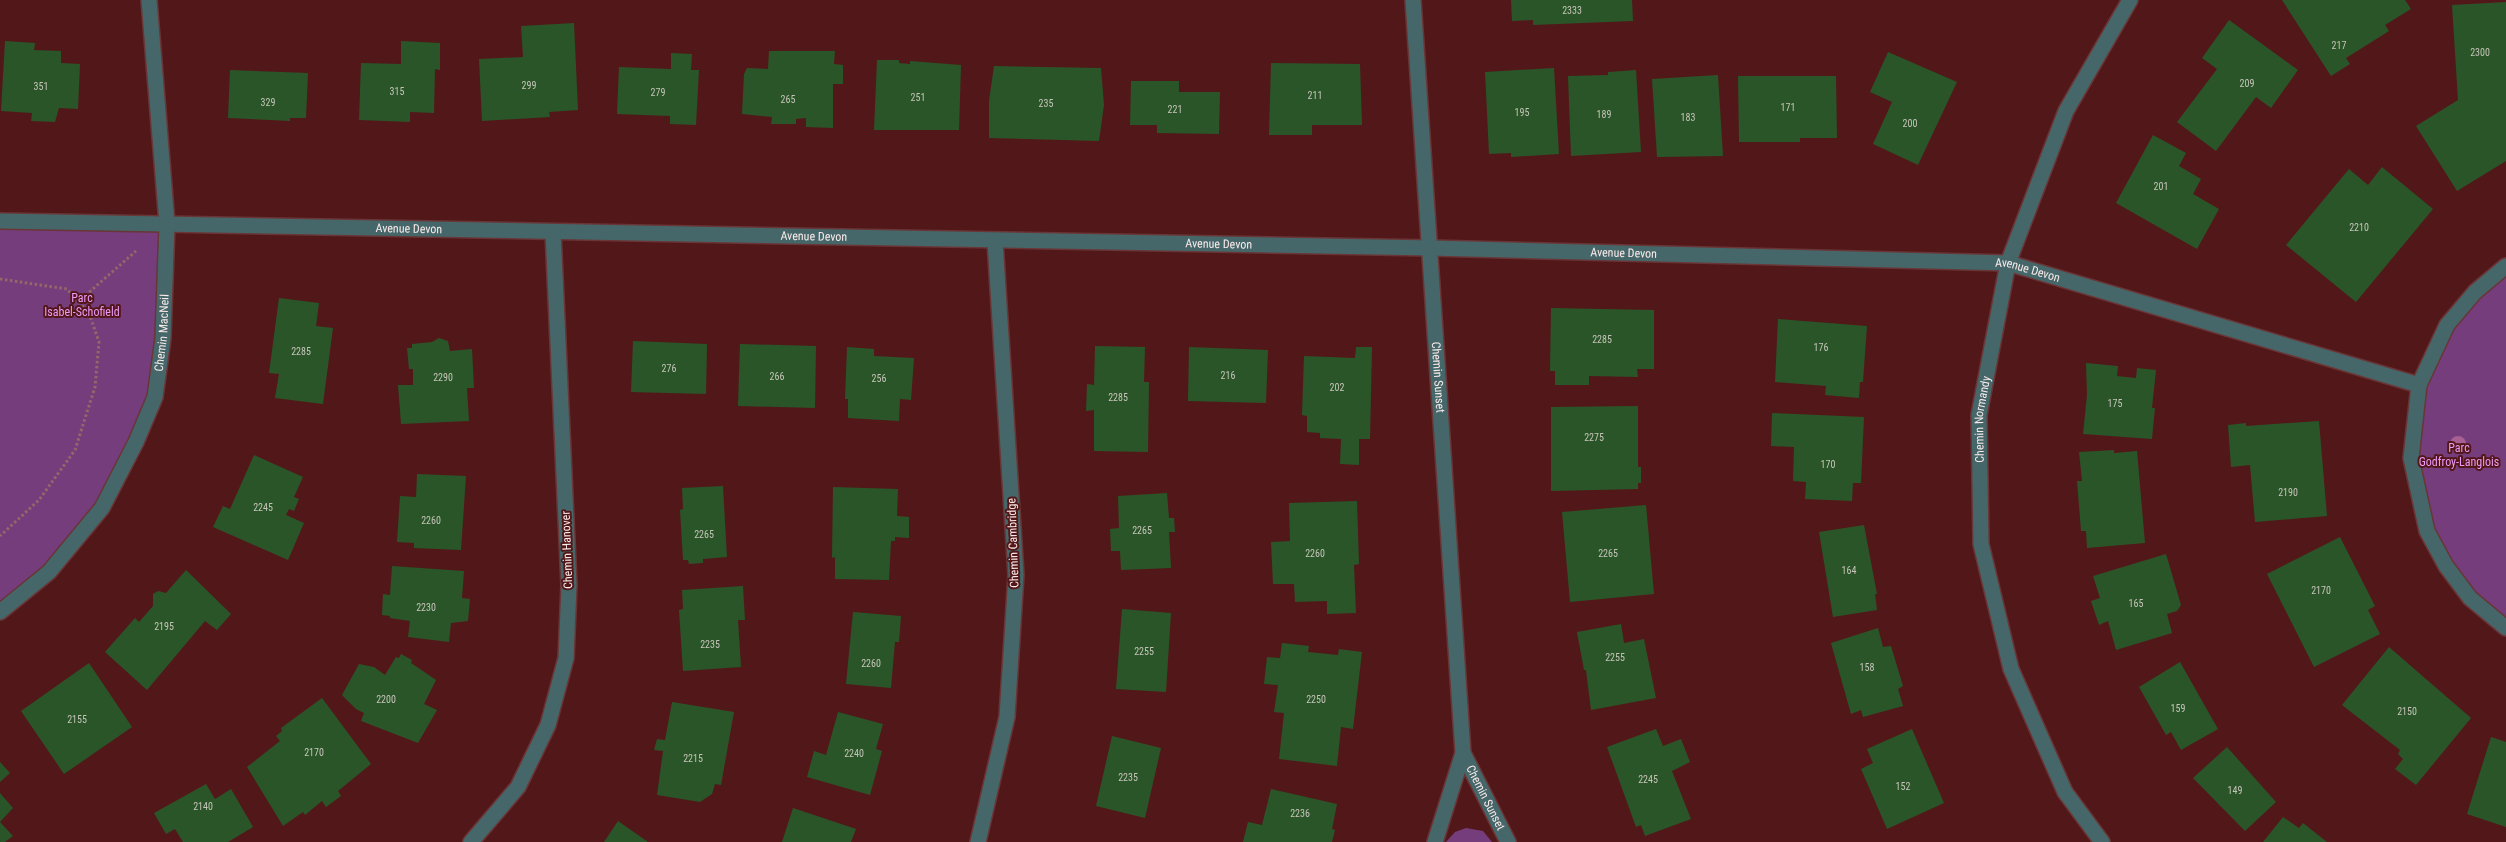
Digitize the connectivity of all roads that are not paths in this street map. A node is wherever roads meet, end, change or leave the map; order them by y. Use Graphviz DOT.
graph roads {
  1 [pos="149,0"];
  2 [pos="1413,0"];
  3 [pos="2130,0"];
  4 [pos="0,221"];
  5 [pos="167,224"];
  6 [pos="553,232"];
  7 [pos="995,241"];
  8 [pos="1431,248"];
  9 [pos="2008,262"];
  10 [pos="2506,266"];
  11 [pos="2419,385"];
  12 [pos="0,612"];
  13 [pos="2506,628"];
  14 [pos="1463,753"];
  15 [pos="471,842"];
  16 [pos="978,842"];
  17 [pos="1435,842"];
  18 [pos="1508,842"];
  19 [pos="2102,842"];
  1 -- 5 [label="street, Chemin MacNeil"];
  2 -- 8 [label="street, Chemin Sunset"];
  3 -- 9 [label="street, Chemin Normandy"];
  4 -- 5 [label="street, Avenue Devon"];
  5 -- 6 [label="street, Avenue Devon"];
  5 -- 12 [label="street, Chemin MacNeil"];
  6 -- 7 [label="street, Avenue Devon"];
  6 -- 15 [label="street, Chemin Hanover"];
  7 -- 8 [label="street, Avenue Devon"];
  7 -- 16 [label="street, Chemin Cambridge"];
  8 -- 9 [label="street, Avenue Devon"];
  8 -- 14 [label="street, Chemin Sunset"];
  9 -- 11 [label="street, Avenue Devon"];
  9 -- 19 [label="street, Chemin Normandy"];
  10 -- 11 [label="street"];
  11 -- 13 [label="street"];
  14 -- 17 [label="street, Chemin Sunset"];
  14 -- 18 [label="street, Chemin Sunset"];
}
